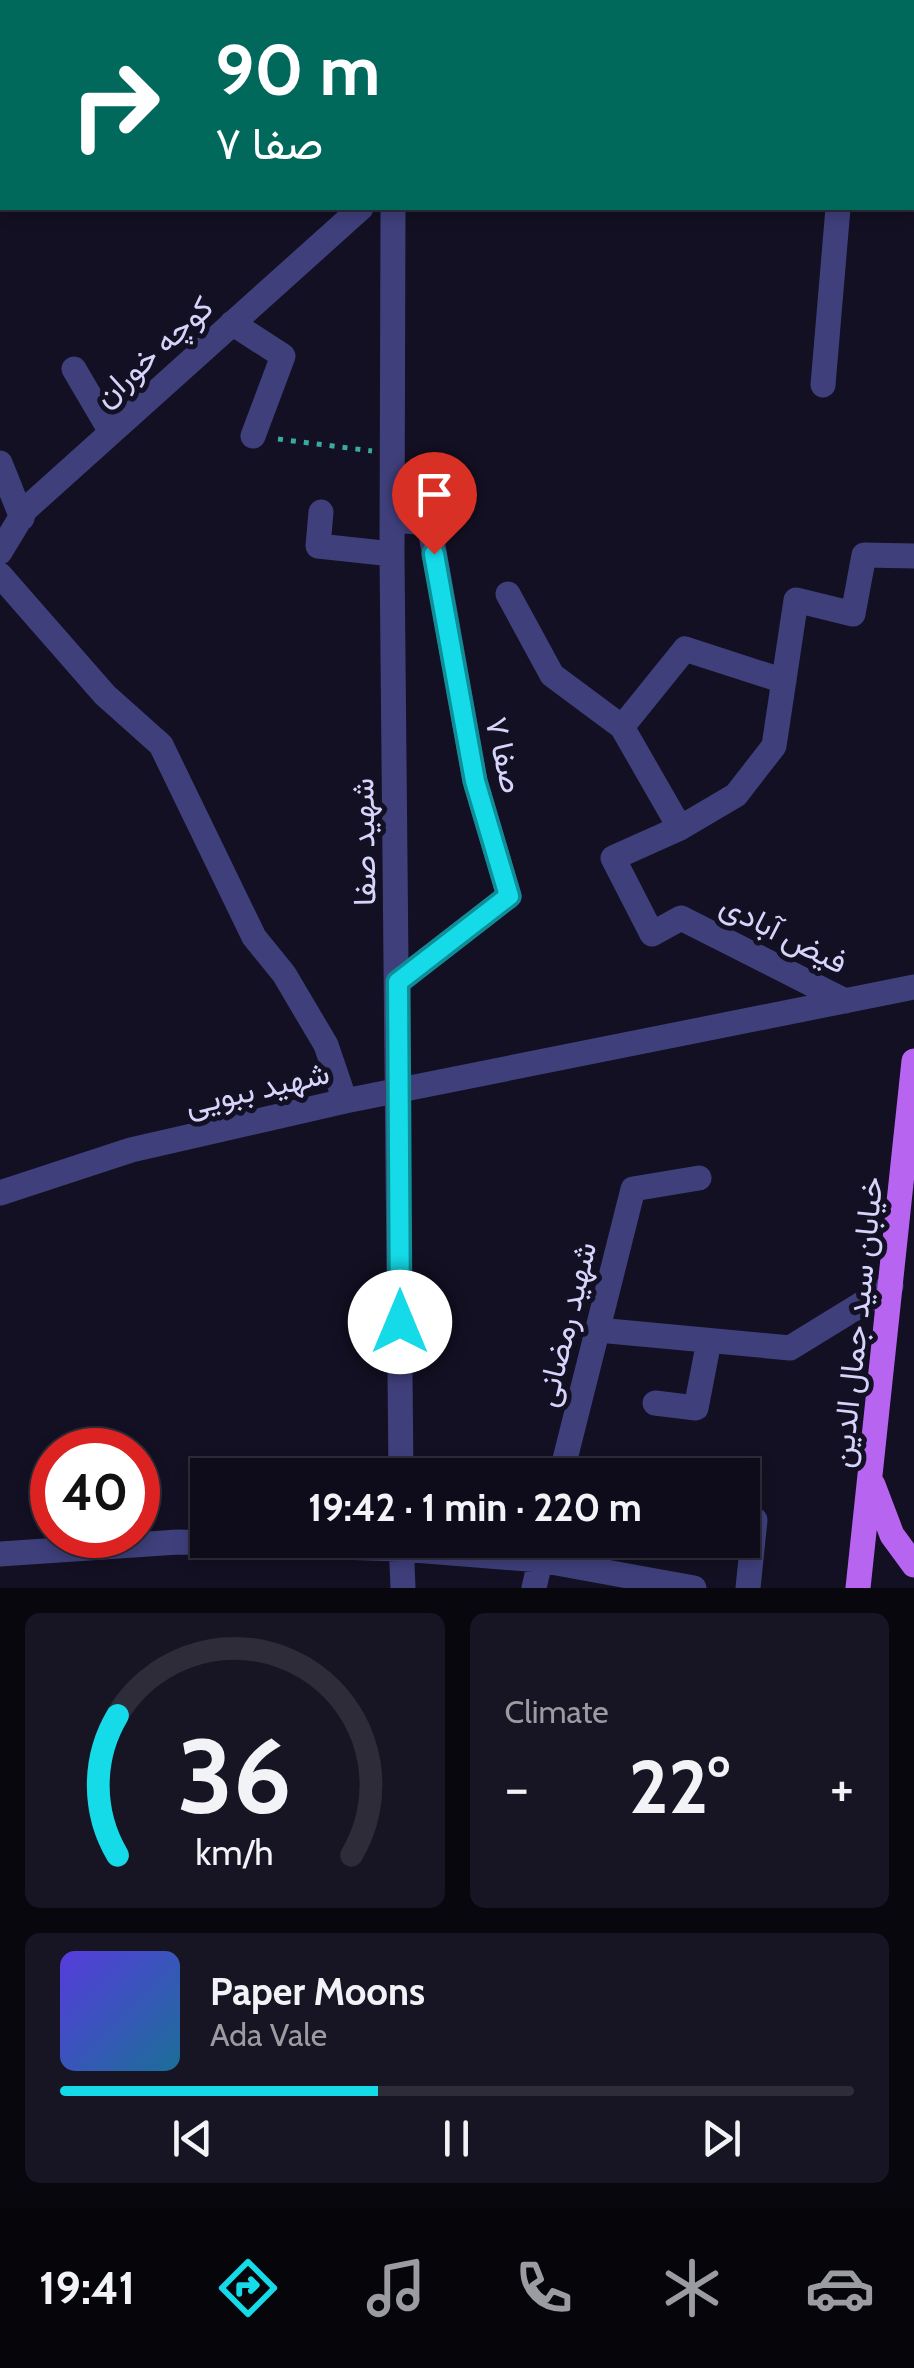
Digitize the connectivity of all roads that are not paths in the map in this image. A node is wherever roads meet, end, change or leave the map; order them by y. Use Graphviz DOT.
graph roads {
  1 [pos="360,210"];
  2 [pos="392,210"];
  3 [pos="838,210"];
  4 [pos="232,323"];
  5 [pos="74,368"];
  6 [pos="822,385"];
  7 [pos="111,432"];
  8 [pos="253,436"];
  9 [pos="0,463"];
  10 [pos="321,512"];
  11 [pos="22,518"];
  12 [pos="393,520"];
  13 [pos="0,552"];
  14 [pos="392,554"];
  15 [pos="914,556"];
  16 [pos="0,575"];
  17 [pos="508,594"];
  18 [pos="784,682"];
  19 [pos="622,727"];
  20 [pos="680,828"];
  21 [pos="398,982"];
  22 [pos="914,987"];
  23 [pos="845,1001"];
  24 [pos="914,1061"];
  25 [pos="398,1092"];
  26 [pos="345,1101"];
  27 [pos="700,1178"];
  28 [pos="908,1188"];
  29 [pos="0,1193"];
  30 [pos="891,1286"];
  31 [pos="598,1330"];
  32 [pos="709,1340"];
  33 [pos="655,1404"];
  34 [pos="401,1458"];
  35 [pos="565,1458"];
  36 [pos="872,1484"];
  37 [pos="190,1542"];
  38 [pos="0,1554"];
  39 [pos="402,1558"];
  40 [pos="540,1558"];
  41 [pos="574,1558"];
  42 [pos="752,1558"];
  43 [pos="914,1564"];
  44 [pos="403,1588"];
  45 [pos="534,1588"];
  46 [pos="694,1588"];
  47 [pos="748,1588"];
  48 [pos="858,1588"];
  1 -- 4 [label="street, کوچه خوران"];
  2 -- 12 [label="street, شهید صفا"];
  3 -- 6 [label="street"];
  4 -- 7 [label="street, کوچه خوران"];
  4 -- 8 [label="street"];
  5 -- 7 [label="street"];
  7 -- 11 [label="street, کوچه خوران"];
  9 -- 11 [label="street"];
  10 -- 14 [label="street"];
  11 -- 13 [label="street, کوچه خوران"];
  12 -- 14 [label="street, شهید صفا"];
  12 -- 21 [label="street, صفا ۷"];
  14 -- 21 [label="street, شهید صفا"];
  15 -- 18 [label="street, فیض آبادی"];
  16 -- 26 [label="street"];
  17 -- 19 [label="street"];
  18 -- 19 [label="street"];
  18 -- 20 [label="street, فیض آبادی"];
  19 -- 20 [label="street"];
  20 -- 23 [label="street, فیض آبادی"];
  21 -- 25 [label="street, شهید صفا"];
  22 -- 23 [label="street, شهید ببویی"];
  23 -- 25 [label="street, شهید ببویی"];
  24 -- 28 [label="main road, خیابان سید جمال الدین"];
  25 -- 26 [label="street, شهید ببویی"];
  25 -- 34 [label="street, شهید صفا"];
  26 -- 29 [label="street, شهید ببویی"];
  27 -- 31 [label="street, شهید رمضانی"];
  28 -- 30 [label="main road, خیابان سید جمال الدین"];
  30 -- 32 [label="street"];
  30 -- 36 [label="main road, خیابان سید جمال الدین"];
  31 -- 32 [label="street"];
  31 -- 35 [label="street, شهید رمضانی"];
  32 -- 33 [label="street"];
  36 -- 43 [label="main road"];
  36 -- 48 [label="main road, خیابان سید جمال الدین"];
  37 -- 38 [label="street"];
  39 -- 44 [label="street"];
  40 -- 45 [label="street"];
  41 -- 46 [label="street"];
  42 -- 47 [label="street"];
}
